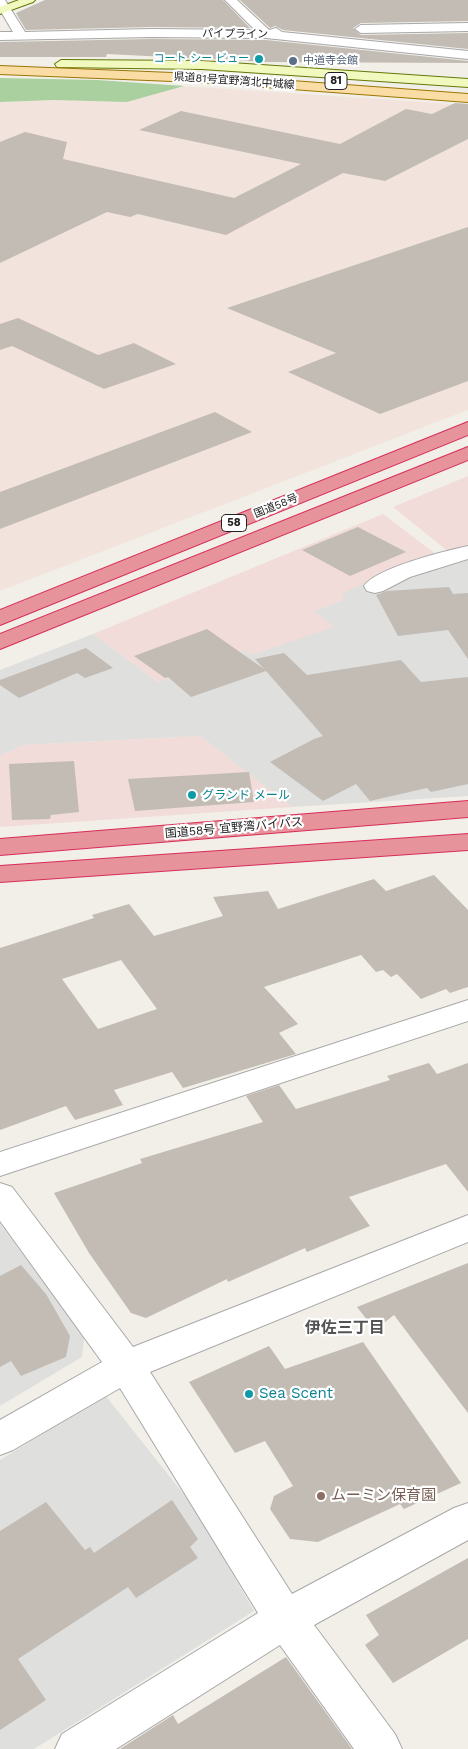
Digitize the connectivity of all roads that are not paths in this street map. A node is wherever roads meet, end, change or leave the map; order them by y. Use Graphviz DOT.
graph roads {
  1 [pos="29,0"];
  2 [pos="231,0"];
  3 [pos="2,7"];
  4 [pos="468,27"];
  5 [pos="266,34"];
  6 [pos="21,35"];
  7 [pos="0,36"];
  8 [pos="468,55"];
  9 [pos="0,63"];
  10 [pos="61,64"];
  11 [pos="241,67"];
  12 [pos="0,70"];
  13 [pos="201,75"];
  14 [pos="468,82"];
  15 [pos="468,91"];
  16 [pos="468,98"];
  17 [pos="468,428"];
  18 [pos="468,453"];
  19 [pos="468,552"];
  20 [pos="374,586"];
  21 [pos="0,618"];
  22 [pos="0,642"];
  23 [pos="468,809"];
  24 [pos="468,842"];
  25 [pos="0,847"];
  26 [pos="0,874"];
  27 [pos="468,1010"];
  28 [pos="0,1164"];
  29 [pos="0,1196"];
  30 [pos="468,1228"];
  31 [pos="126,1366"];
  32 [pos="0,1438"];
  33 [pos="468,1520"];
  34 [pos="285,1619"];
  35 [pos="77,1749"];
  36 [pos="380,1749"];
  1 -- 3 [label="street"];
  2 -- 5 [label="street"];
  3 -- 6 [label="street"];
  4 -- 5 [label="street"];
  5 -- 6 [label="street, パイプライン"];
  5 -- 8 [label="street, パイプライン"];
  6 -- 7 [label="street, パイプライン"];
  9 -- 10 [label="main road, 県道81号宜野湾北中城線 / 81"];
  10 -- 11 [label="street"];
  10 -- 13 [label="main road, 県道81号宜野湾北中城線 / 81"];
  11 -- 13 [label="street"];
  11 -- 14 [label="street"];
  12 -- 13 [label="main road, 県道81号宜野湾北中城線 / 81"];
  13 -- 15 [label="main road, 県道81号宜野湾北中城線 / 81"];
  13 -- 16 [label="main road, 県道81号宜野湾北中城線 / 81"];
  17 -- 21 [label="highway, 国道58号 / 58"];
  18 -- 22 [label="highway, 国道58号 / 58"];
  19 -- 20 [label="street"];
  23 -- 25 [label="highway, 国道58号 宜野湾バイパス"];
  24 -- 26 [label="highway"];
  27 -- 28 [label="street"];
  29 -- 31 [label="street"];
  30 -- 31 [label="street"];
  31 -- 32 [label="street"];
  31 -- 34 [label="street"];
  33 -- 34 [label="street"];
  34 -- 35 [label="street"];
  34 -- 36 [label="street"];
}
